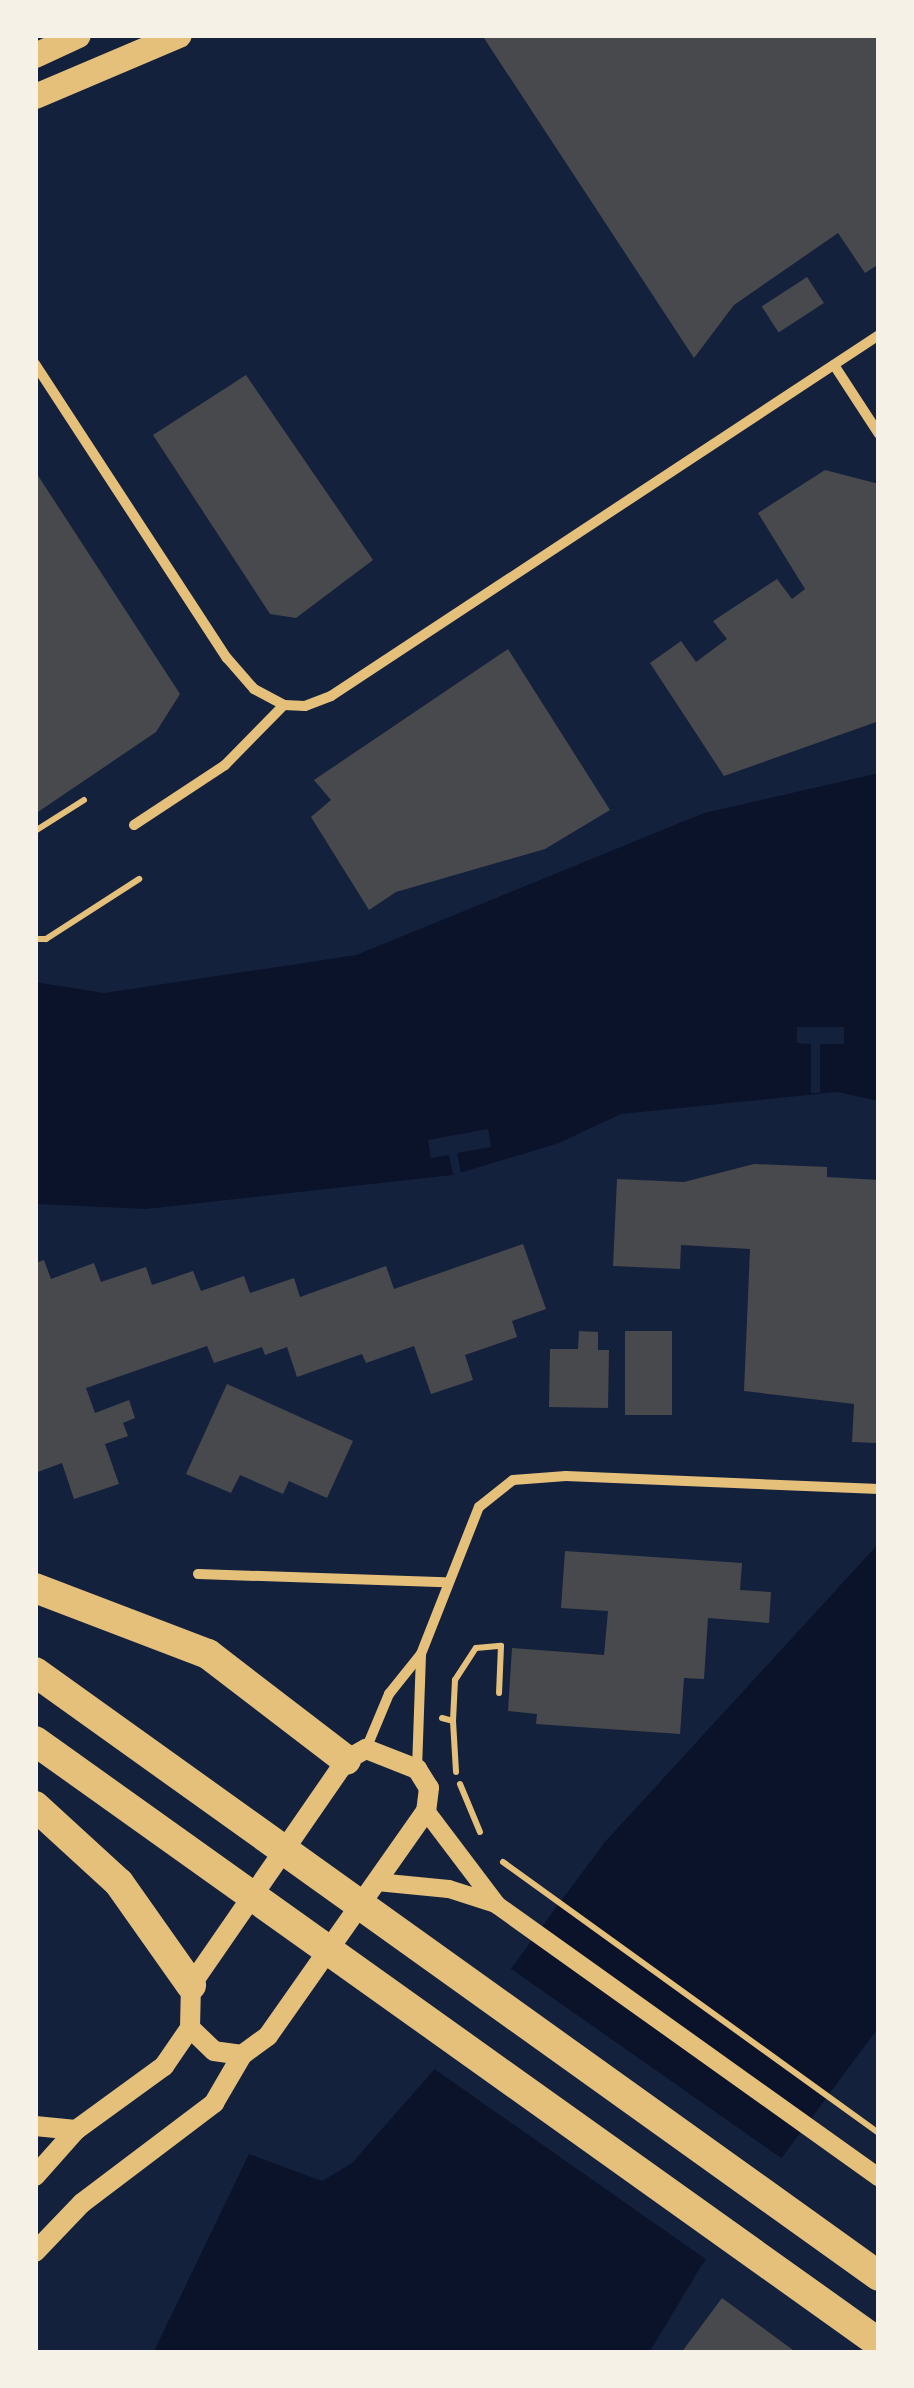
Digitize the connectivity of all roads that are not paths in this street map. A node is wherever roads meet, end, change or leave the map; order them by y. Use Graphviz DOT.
graph roads {
  1 [pos="78,35"];
  2 [pos="179,35"];
  3 [pos="35,55"];
  4 [pos="35,96"];
  5 [pos="879,336"];
  6 [pos="35,364"];
  7 [pos="834,364"];
  8 [pos="879,434"];
  9 [pos="284,705"];
  10 [pos="134,825"];
  11 [pos="879,1489"];
  12 [pos="198,1574"];
  13 [pos="446,1582"];
  14 [pos="35,1588"];
  15 [pos="421,1654"];
  16 [pos="35,1672"];
  17 [pos="35,1742"];
  18 [pos="356,1754"];
  19 [pos="416,1768"];
  20 [pos="35,1806"];
  21 [pos="426,1811"];
  22 [pos="377,1882"];
  23 [pos="497,1904"];
  24 [pos="191,1985"];
  25 [pos="190,2028"];
  26 [pos="242,2055"];
  27 [pos="35,2126"];
  28 [pos="76,2130"];
  29 [pos="35,2176"];
  30 [pos="879,2176"];
  31 [pos="38,2242"];
  32 [pos="879,2276"];
  33 [pos="879,2343"];
  1 -- 3 [label="main road"];
  2 -- 4 [label="main road"];
  5 -- 7 [label="street"];
  6 -- 9 [label="street"];
  7 -- 8 [label="street"];
  7 -- 9 [label="street"];
  9 -- 10 [label="street"];
  11 -- 13 [label="street"];
  12 -- 13 [label="street"];
  13 -- 15 [label="street"];
  14 -- 18 [label="highway"];
  15 -- 18 [label="street"];
  15 -- 19 [label="street"];
  16 -- 32 [label="highway"];
  17 -- 33 [label="highway"];
  18 -- 19 [label="main road"];
  18 -- 24 [label="main road"];
  19 -- 21 [label="main road"];
  20 -- 24 [label="highway"];
  21 -- 22 [label="main road"];
  21 -- 23 [label="street"];
  22 -- 23 [label="street"];
  22 -- 26 [label="main road"];
  23 -- 30 [label="street"];
  24 -- 25 [label="main road"];
  25 -- 26 [label="main road"];
  25 -- 28 [label="main road"];
  26 -- 31 [label="main road"];
  27 -- 28 [label="main road"];
  28 -- 29 [label="main road"];
}
